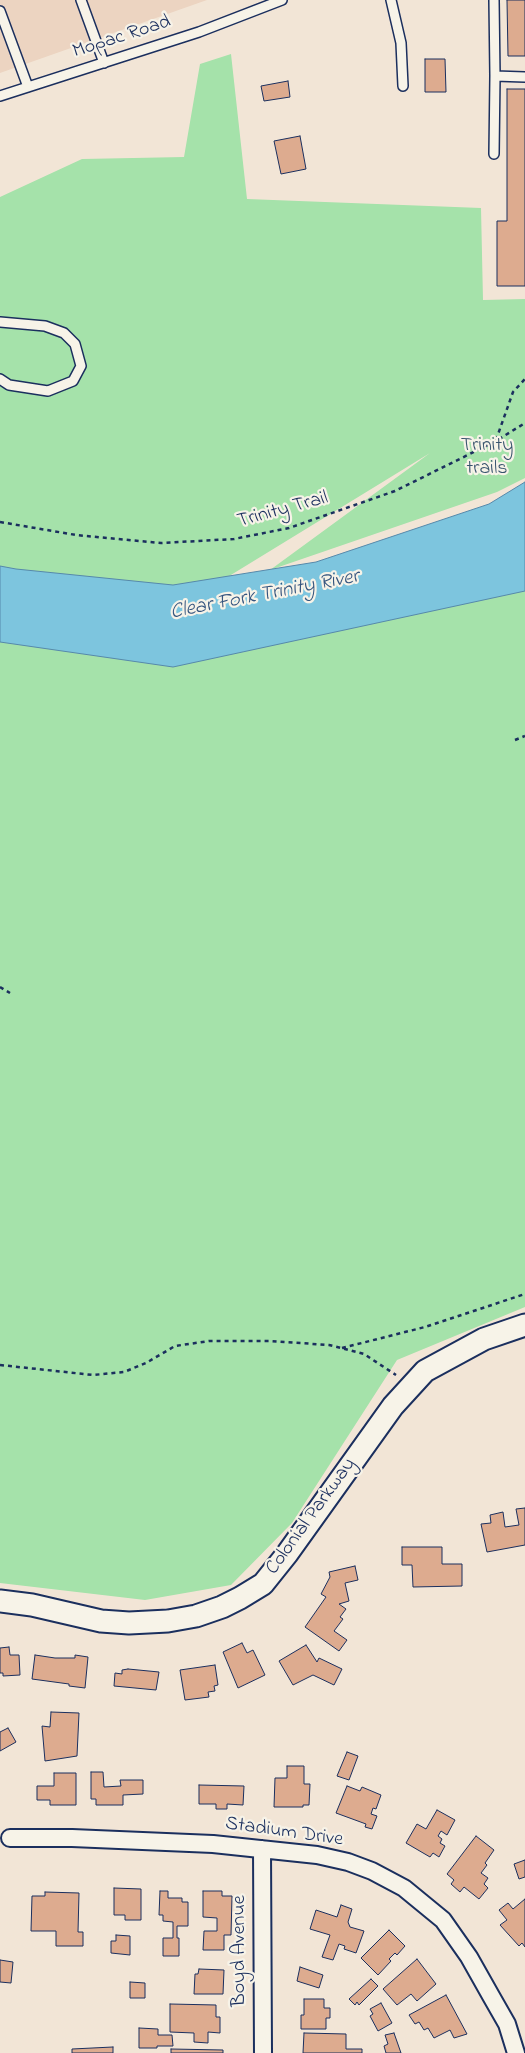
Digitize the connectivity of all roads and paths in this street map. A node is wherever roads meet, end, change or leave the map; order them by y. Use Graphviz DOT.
graph roads {
  1 [pos="81,0"];
  2 [pos="282,0"];
  3 [pos="391,0"];
  4 [pos="494,0"];
  5 [pos="0,11"];
  6 [pos="104,63"];
  7 [pos="495,76"];
  8 [pos="525,77"];
  9 [pos="403,86"];
  10 [pos="28,87"];
  11 [pos="0,96"];
  12 [pos="494,154"];
  13 [pos="0,322"];
  14 [pos="525,378"];
  15 [pos="0,379"];
  16 [pos="525,423"];
  17 [pos="496,441"];
  18 [pos="0,522"];
  19 [pos="525,736"];
  20 [pos="515,740"];
  21 [pos="0,987"];
  22 [pos="10,993"];
  23 [pos="525,1294"];
  24 [pos="525,1325"];
  25 [pos="342,1348"];
  26 [pos="0,1365"];
  27 [pos="410,1384"];
  28 [pos="0,1601"];
  29 [pos="10,1838"];
  30 [pos="262,1849"];
  31 [pos="263,2053"];
  32 [pos="516,2053"];
  1 -- 6 [label="lane"];
  2 -- 6 [label="lane, Mopac Road"];
  3 -- 9 [label="lane"];
  4 -- 7 [label="lane"];
  5 -- 10 [label="lane"];
  6 -- 10 [label="lane, Mopac Road"];
  7 -- 8 [label="lane"];
  7 -- 12 [label="lane"];
  10 -- 11 [label="lane, Mopac Road"];
  13 -- 15 [label="lane"];
  14 -- 17 [label="path"];
  16 -- 17 [label="path, Trinity Trail"];
  17 -- 18 [label="path, Trinity Trail"];
  19 -- 20 [label="path"];
  21 -- 22 [label="path"];
  23 -- 25 [label="path"];
  24 -- 27 [label="street, Colonial Parkway"];
  25 -- 26 [label="path"];
  25 -- 27 [label="path"];
  27 -- 28 [label="street, Colonial Parkway"];
  29 -- 30 [label="street, Stadium Drive"];
  30 -- 31 [label="street, Boyd Avenue"];
  30 -- 32 [label="street, Stadium Drive"];
}
